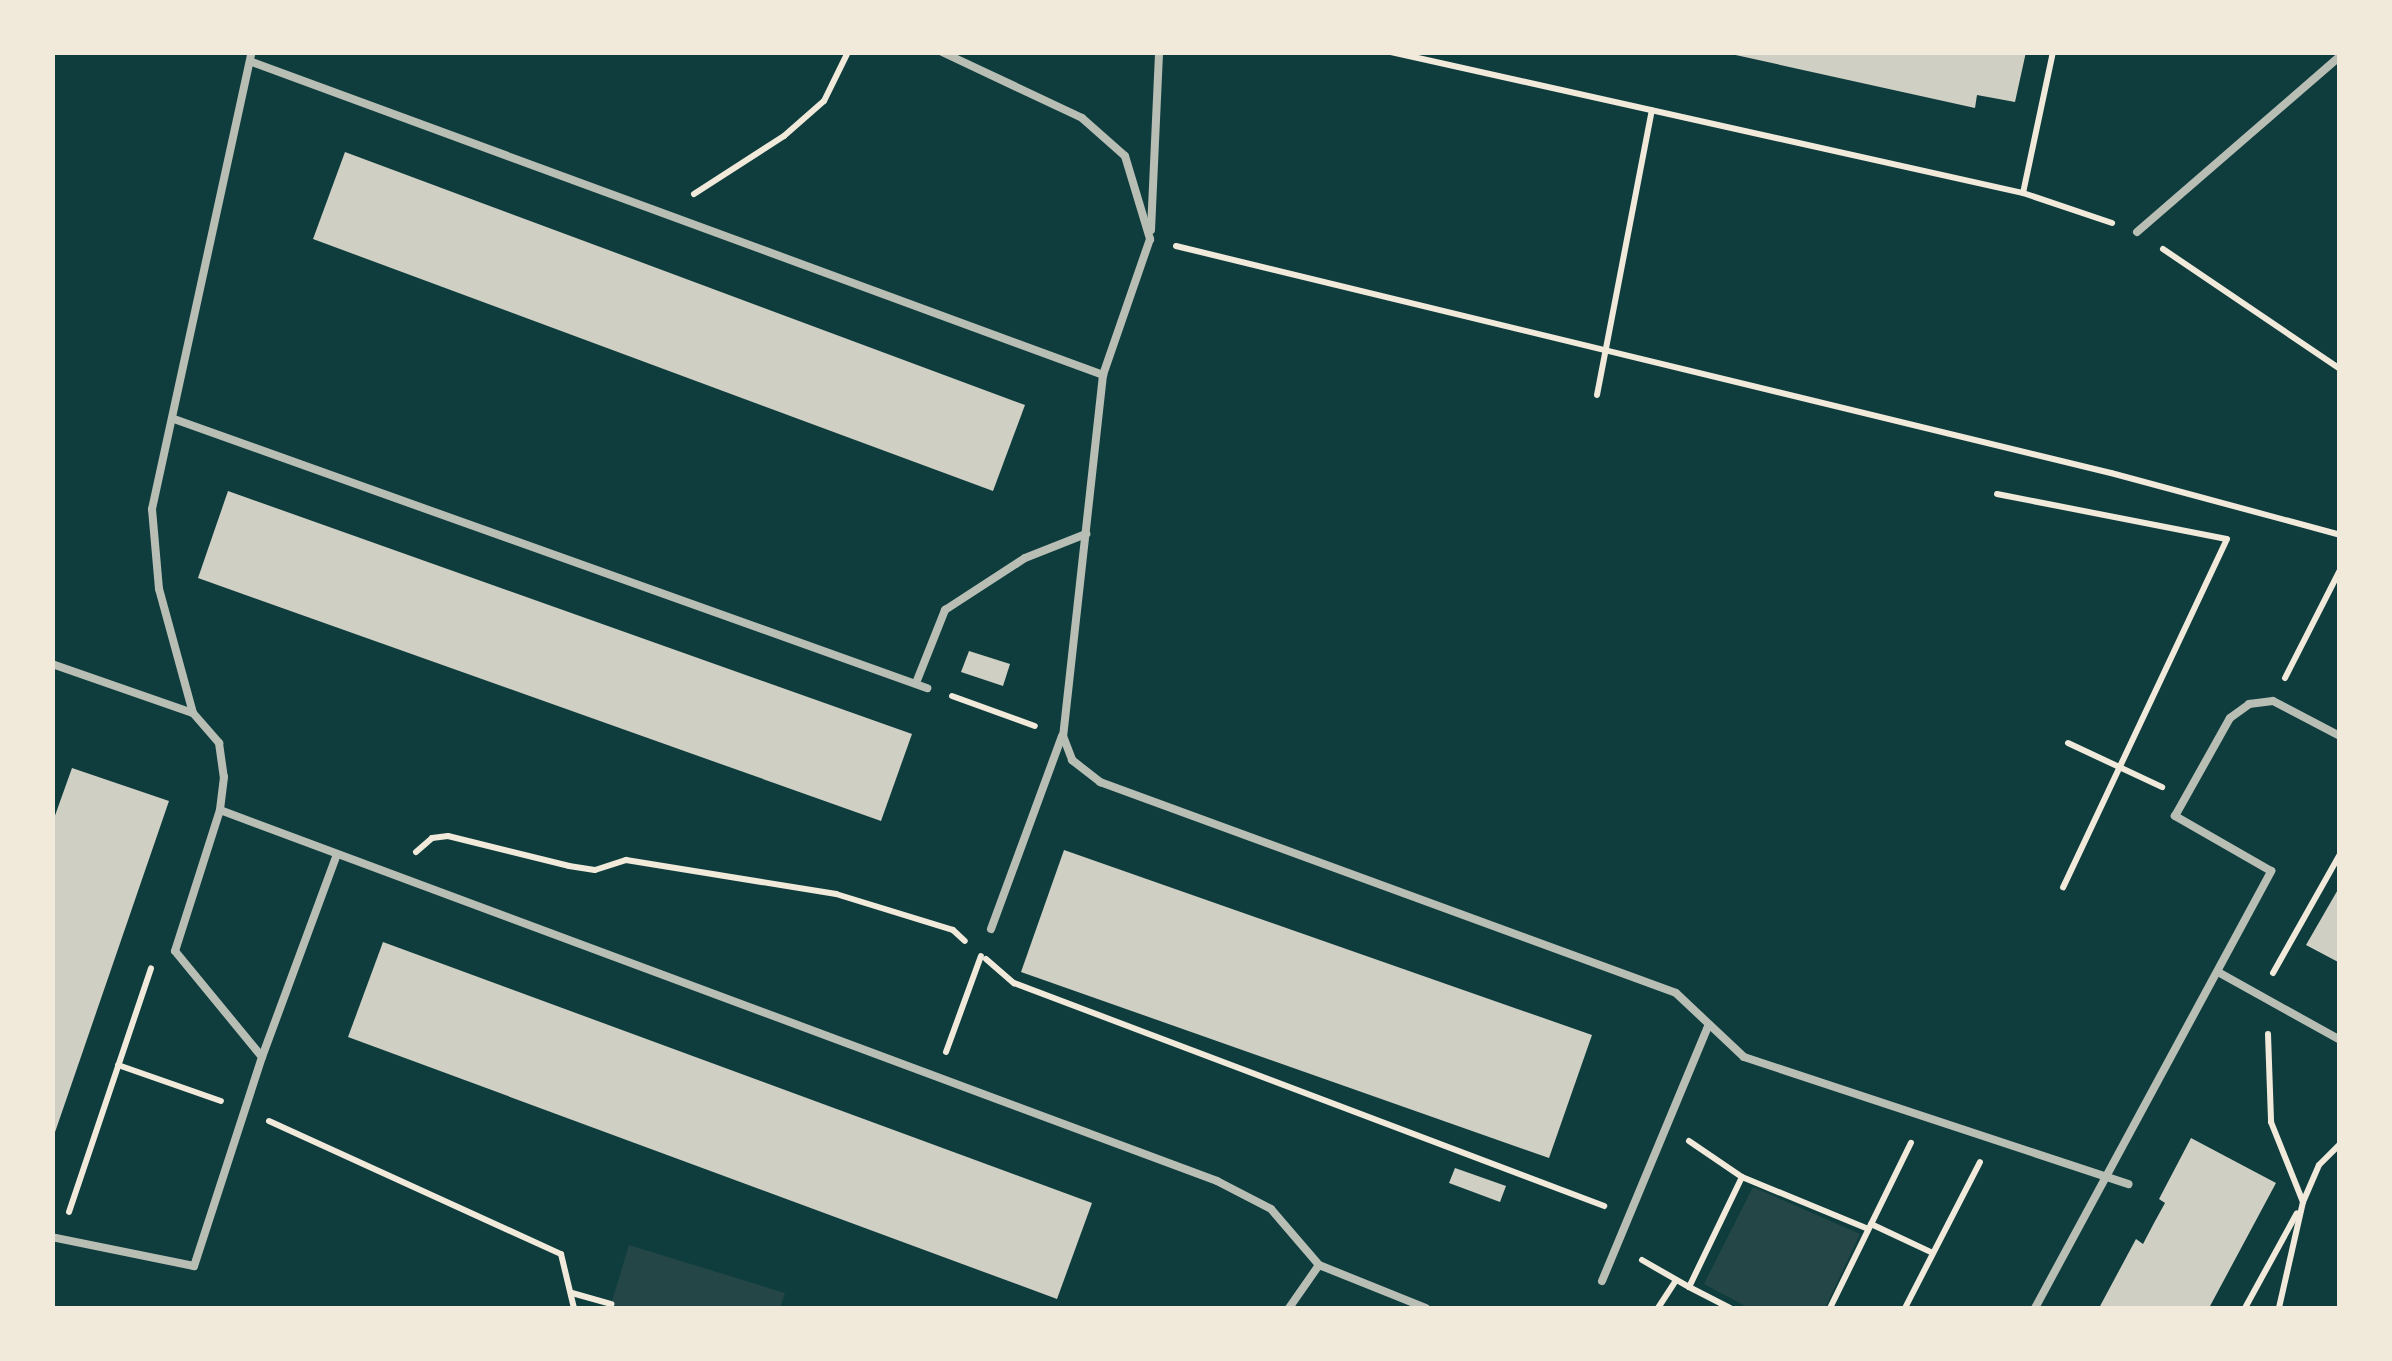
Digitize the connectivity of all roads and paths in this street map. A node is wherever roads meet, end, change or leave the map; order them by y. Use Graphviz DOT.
graph roads {
  1 [pos="848,52"];
  2 [pos="942,52"];
  3 [pos="1160,52"];
  4 [pos="1392,52"];
  5 [pos="2053,52"];
  6 [pos="2340,56"];
  7 [pos="252,57"];
  8 [pos="1652,110"];
  9 [pos="2022,193"];
  10 [pos="663,212"];
  11 [pos="2137,232"];
  12 [pos="1150,239"];
  13 [pos="1606,349"];
  14 [pos="2340,370"];
  15 [pos="1103,374"];
  16 [pos="1596,394"];
  17 [pos="174,419"];
  18 [pos="1997,494"];
  19 [pos="1086,534"];
  20 [pos="2340,535"];
  21 [pos="2340,570"];
  22 [pos="52,664"];
  23 [pos="916,684"];
  24 [pos="928,688"];
  25 [pos="2273,701"];
  26 [pos="193,714"];
  27 [pos="1062,736"];
  28 [pos="2340,736"];
  29 [pos="2068,744"];
  30 [pos="2120,768"];
  31 [pos="2186,798"];
  32 [pos="220,810"];
  33 [pos="336,854"];
  34 [pos="2340,854"];
  35 [pos="367,865"];
  36 [pos="2063,887"];
  37 [pos="991,929"];
  38 [pos="176,950"];
  39 [pos="981,956"];
  40 [pos="2218,972"];
  41 [pos="2261,996"];
  42 [pos="1709,1024"];
  43 [pos="2340,1040"];
  44 [pos="262,1056"];
  45 [pos="118,1065"];
  46 [pos="937,1076"];
  47 [pos="244,1110"];
  48 [pos="1922,1119"];
  49 [pos="1668,1127"];
  50 [pos="1992,1138"];
  51 [pos="2340,1144"];
  52 [pos="1742,1177"];
  53 [pos="2107,1178"];
  54 [pos="2129,1184"];
  55 [pos="2304,1202"];
  56 [pos="1631,1217"];
  57 [pos="1870,1226"];
  58 [pos="56,1238"];
  59 [pos="1617,1246"];
  60 [pos="1933,1253"];
  61 [pos="1319,1265"];
  62 [pos="1676,1280"];
  63 [pos="1602,1281"];
  64 [pos="1689,1287"];
  65 [pos="570,1293"];
  66 [pos="611,1304"];
  67 [pos="574,1308"];
  68 [pos="1289,1308"];
  69 [pos="1426,1308"];
  70 [pos="1658,1308"];
  71 [pos="1730,1308"];
  72 [pos="1830,1308"];
  73 [pos="1905,1308"];
  74 [pos="2035,1308"];
  75 [pos="2245,1308"];
  76 [pos="2279,1308"];
  1 -- 10 [label="path"];
  2 -- 12 [label="lane"];
  3 -- 12 [label="lane"];
  4 -- 8 [label="path"];
  5 -- 9 [label="path"];
  6 -- 11 [label="lane"];
  7 -- 10 [label="lane"];
  7 -- 17 [label="lane"];
  8 -- 9 [label="path"];
  8 -- 13 [label="path"];
  9 -- 11 [label="path"];
  10 -- 15 [label="lane"];
  11 -- 14 [label="path"];
  12 -- 13 [label="path"];
  12 -- 15 [label="lane"];
  13 -- 16 [label="path"];
  13 -- 20 [label="path"];
  15 -- 19 [label="lane"];
  17 -- 23 [label="lane"];
  17 -- 26 [label="lane"];
  18 -- 30 [label="path"];
  19 -- 23 [label="lane"];
  19 -- 27 [label="lane"];
  21 -- 25 [label="path"];
  22 -- 26 [label="lane"];
  23 -- 24 [label="lane"];
  24 -- 27 [label="path"];
  25 -- 28 [label="lane"];
  25 -- 31 [label="lane"];
  26 -- 32 [label="lane"];
  27 -- 37 [label="lane"];
  27 -- 42 [label="lane"];
  29 -- 30 [label="path"];
  30 -- 31 [label="path"];
  30 -- 36 [label="path"];
  31 -- 40 [label="lane"];
  32 -- 33 [label="lane"];
  32 -- 38 [label="lane"];
  33 -- 35 [label="lane"];
  33 -- 44 [label="lane"];
  34 -- 41 [label="path"];
  35 -- 39 [label="path"];
  35 -- 46 [label="lane"];
  37 -- 39 [label="path"];
  38 -- 44 [label="lane"];
  38 -- 45 [label="path"];
  39 -- 46 [label="path"];
  39 -- 56 [label="path"];
  40 -- 41 [label="lane"];
  40 -- 53 [label="lane"];
  41 -- 43 [label="lane"];
  41 -- 55 [label="path"];
  42 -- 48 [label="lane"];
  42 -- 49 [label="lane"];
  44 -- 47 [label="lane"];
  45 -- 47 [label="path"];
  45 -- 58 [label="path"];
  46 -- 61 [label="lane"];
  47 -- 58 [label="lane"];
  47 -- 65 [label="path"];
  48 -- 50 [label="lane"];
  48 -- 57 [label="path"];
  49 -- 52 [label="path"];
  49 -- 56 [label="lane"];
  50 -- 53 [label="lane"];
  50 -- 60 [label="path"];
  51 -- 55 [label="path"];
  52 -- 57 [label="path"];
  52 -- 64 [label="path"];
  53 -- 54 [label="lane"];
  53 -- 74 [label="lane"];
  55 -- 75 [label="path"];
  55 -- 76 [label="path"];
  56 -- 59 [label="lane"];
  57 -- 60 [label="path"];
  57 -- 72 [label="path"];
  59 -- 62 [label="path"];
  59 -- 63 [label="lane"];
  60 -- 73 [label="path"];
  61 -- 68 [label="lane"];
  61 -- 69 [label="lane"];
  62 -- 64 [label="path"];
  62 -- 70 [label="path"];
  64 -- 71 [label="path"];
  65 -- 66 [label="path"];
  65 -- 67 [label="path"];
}
